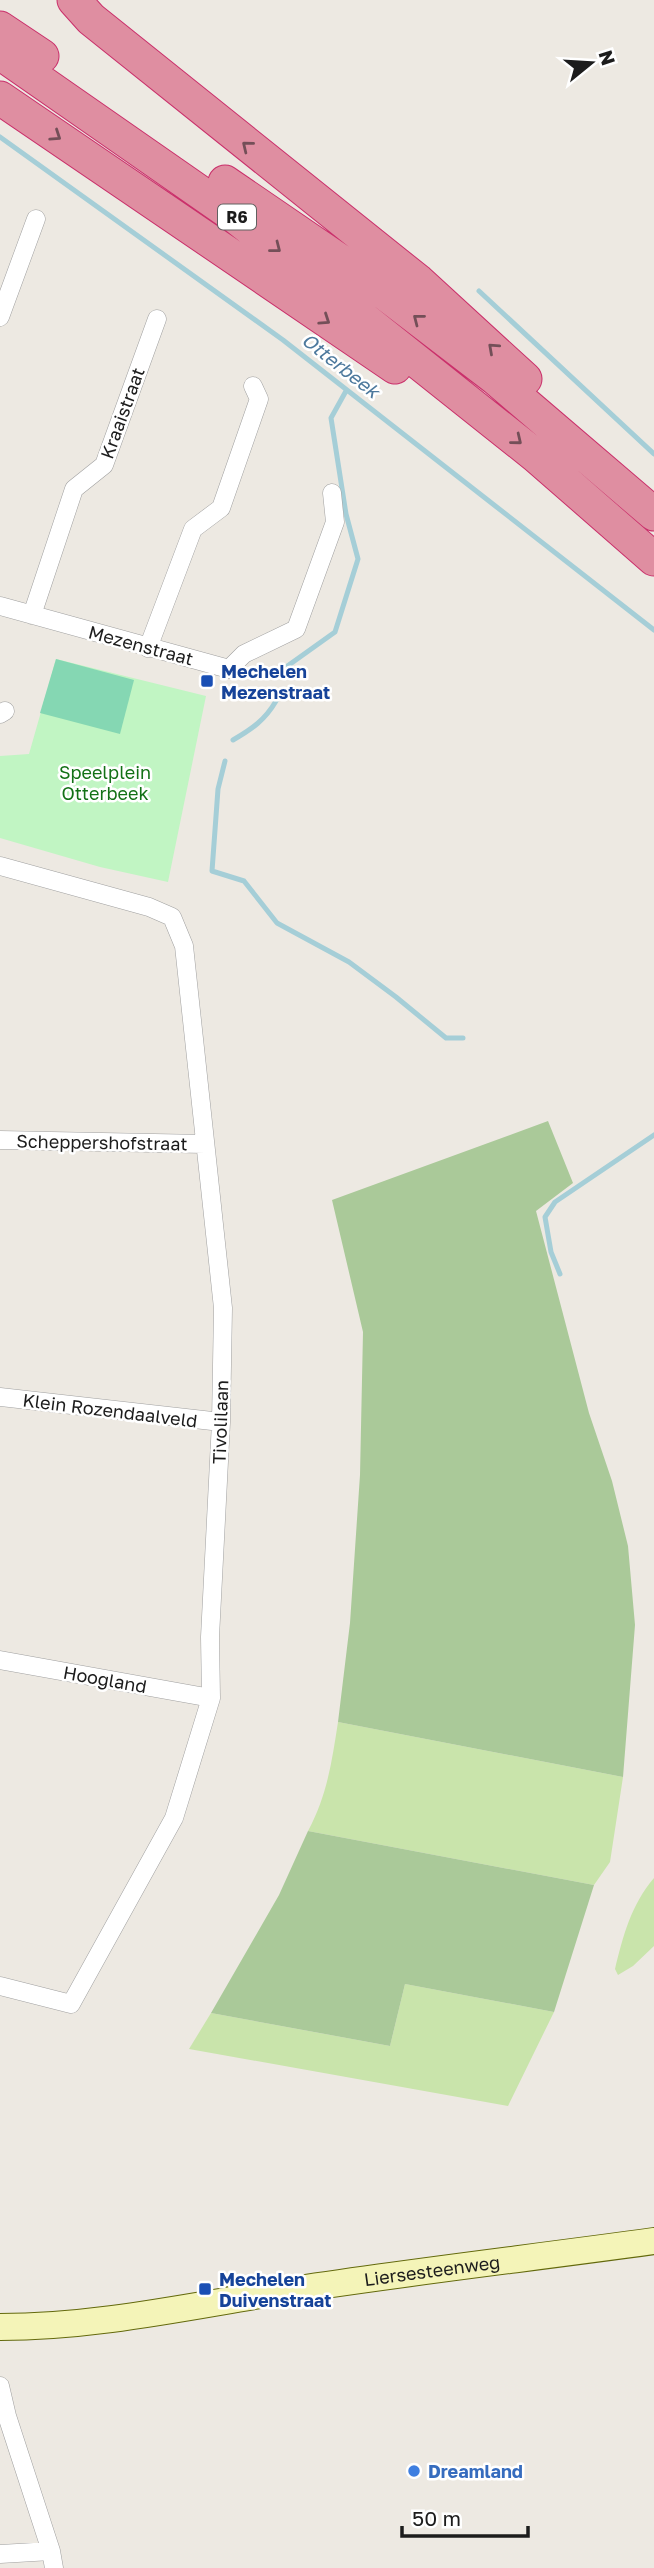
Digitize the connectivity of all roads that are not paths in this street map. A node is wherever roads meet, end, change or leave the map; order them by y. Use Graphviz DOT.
graph roads {
  1 [pos="74,0"];
  2 [pos="0,27"];
  3 [pos="0,53"];
  4 [pos="0,97"];
  5 [pos="36,219"];
  6 [pos="0,317"];
  7 [pos="157,318"];
  8 [pos="253,386"];
  9 [pos="464,397"];
  10 [pos="604,470"];
  11 [pos="332,492"];
  12 [pos="654,514"];
  13 [pos="654,559"];
  14 [pos="0,606"];
  15 [pos="32,615"];
  16 [pos="148,648"];
  17 [pos="0,866"];
  18 [pos="0,1140"];
  19 [pos="205,1144"];
  20 [pos="0,1397"];
  21 [pos="221,1422"];
  22 [pos="0,1660"];
  23 [pos="211,1698"];
  24 [pos="0,1986"];
  25 [pos="654,2241"];
  26 [pos="0,2327"];
  27 [pos="0,2386"];
  28 [pos="0,2554"];
  29 [pos="53,2559"];
  10 -- 1 [label="highway, one-way"];
  10 -- 2 [label="highway, R6, one-way"];
  3 -- 9 [label="highway, R6, one-way"];
  4 -- 9 [label="highway, one-way"];
  5 -- 6 [label="street"];
  7 -- 15 [label="street, Kraaistraat"];
  8 -- 16 [label="street"];
  9 -- 13 [label="highway, R6, one-way"];
  10 -- 12 [label="highway, R6"];
  11 -- 16 [label="street, Mezenstraat"];
  14 -- 15 [label="street, Mezenstraat"];
  15 -- 16 [label="street, Mezenstraat"];
  17 -- 19 [label="street, Tivolilaan"];
  18 -- 19 [label="street, Scheppershofstraat"];
  19 -- 21 [label="street, Tivolilaan"];
  20 -- 21 [label="street, Klein Rozendaalveld"];
  21 -- 23 [label="street, Tivolilaan"];
  22 -- 23 [label="street, Hoogland"];
  23 -- 24 [label="street, Tivolilaan"];
  25 -- 26 [label="main road, Liersesteenweg"];
  27 -- 29 [label="street"];
  28 -- 29 [label="street"];
}
